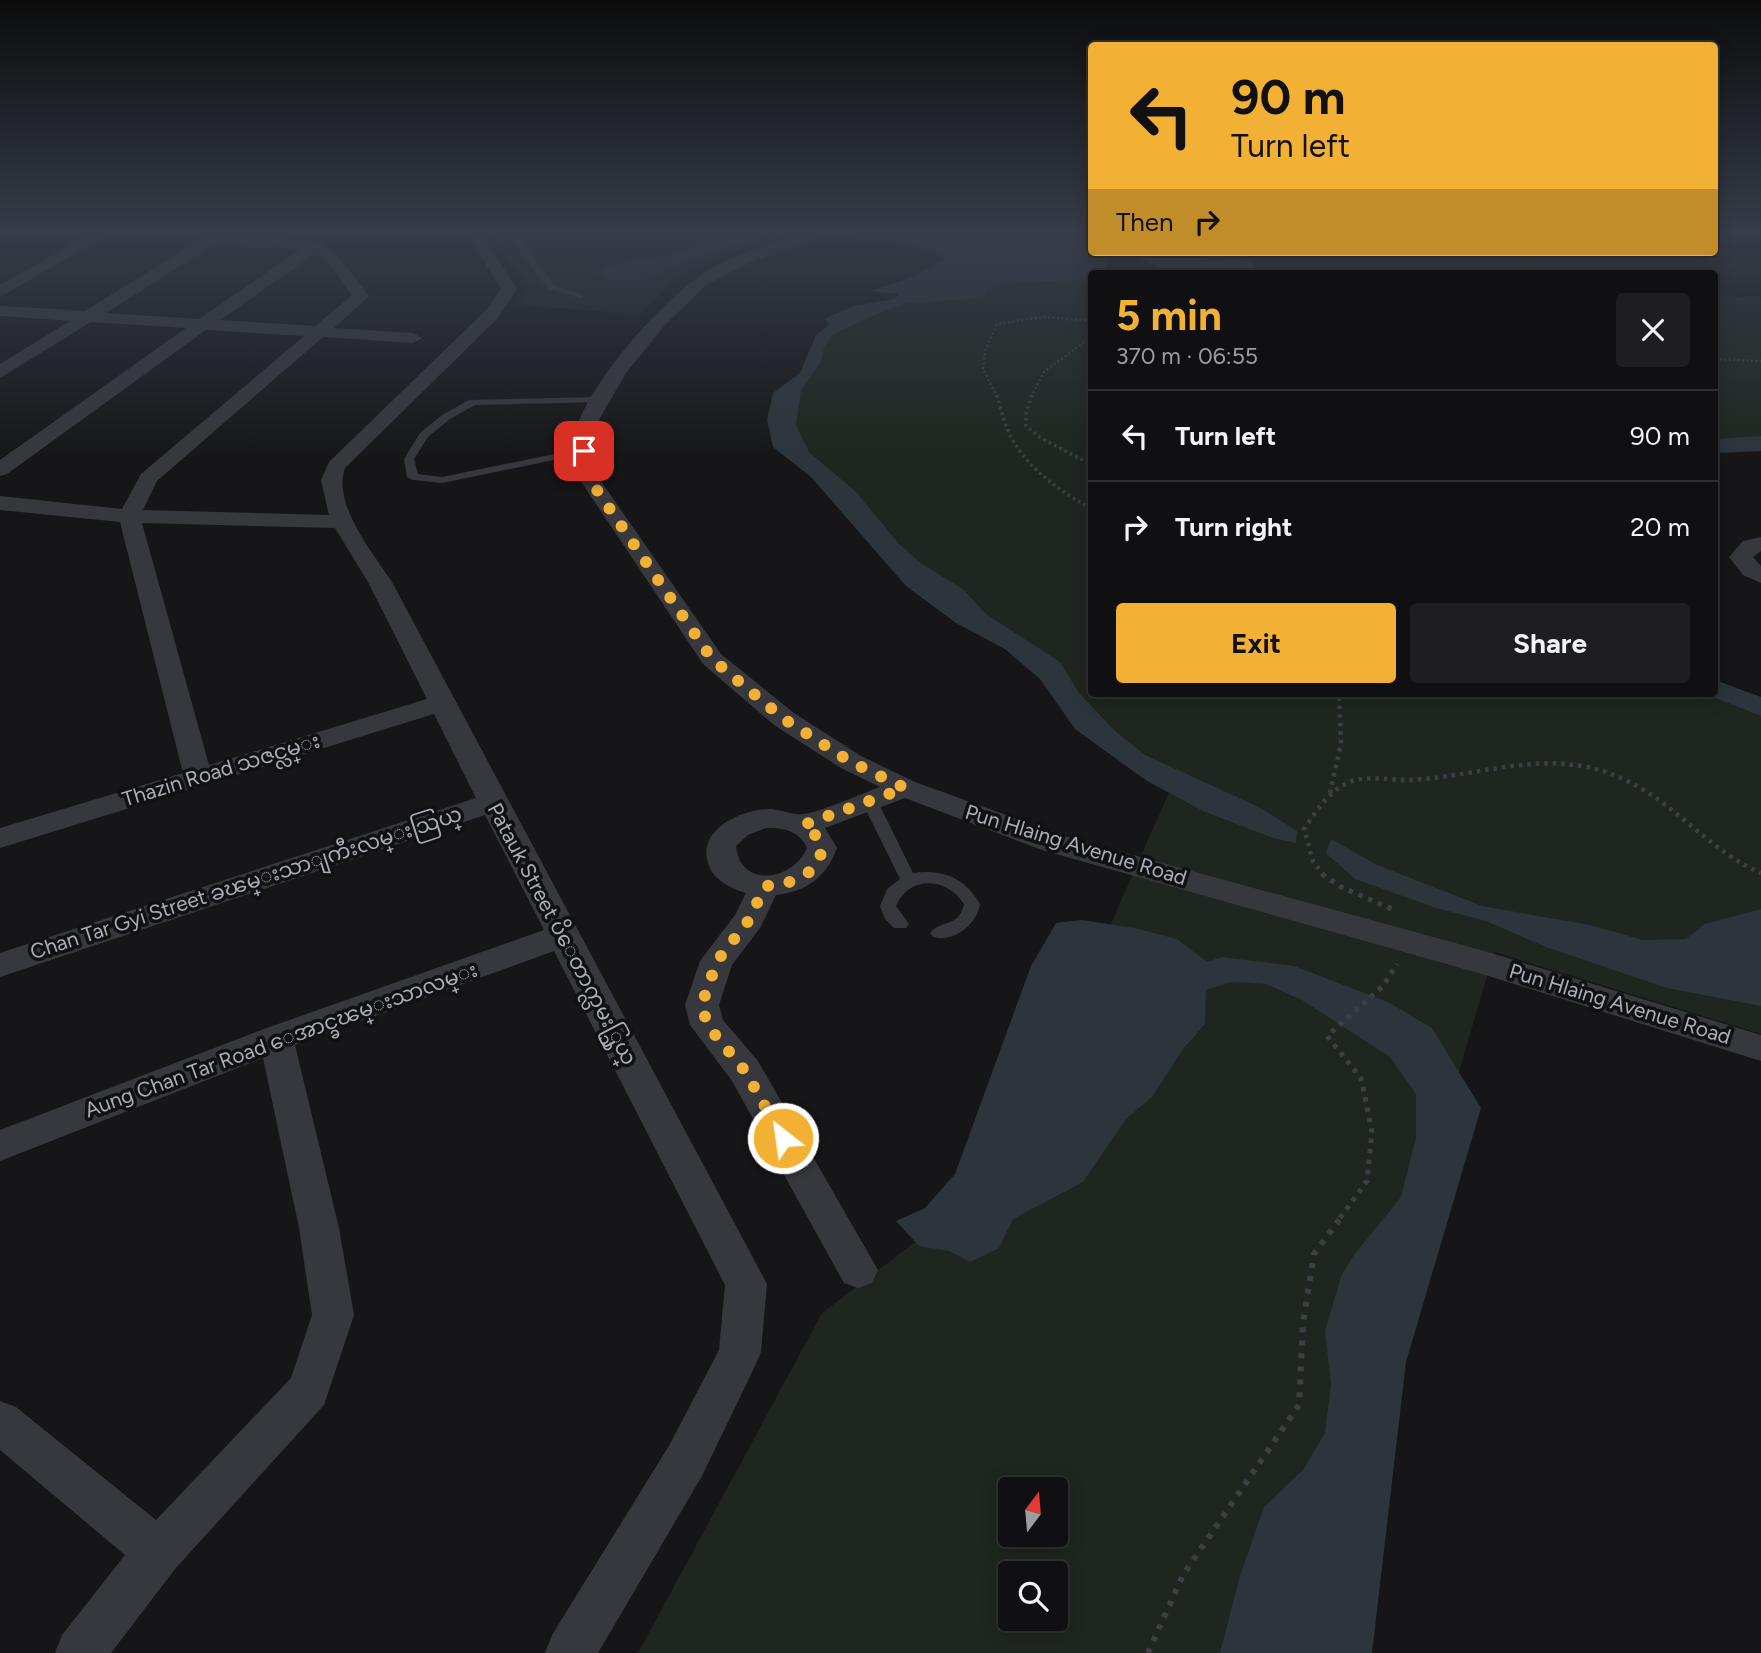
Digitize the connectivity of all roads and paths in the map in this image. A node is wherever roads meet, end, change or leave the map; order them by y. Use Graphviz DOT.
graph roads {
  1 [pos="100,308"];
  2 [pos="226,308"];
  3 [pos="347,308"];
  4 [pos="496,308"];
  5 [pos="671,308"];
  6 [pos="0,311"];
  7 [pos="86,317"];
  8 [pos="1088,320"];
  9 [pos="200,326"];
  10 [pos="318,333"];
  11 [pos="413,338"];
  12 [pos="1088,339"];
  13 [pos="1718,359"];
  14 [pos="1761,361"];
  15 [pos="0,372"];
  16 [pos="600,400"];
  17 [pos="584,451"];
  18 [pos="1088,462"];
  19 [pos="0,470"];
  20 [pos="0,503"];
  21 [pos="1088,507"];
  22 [pos="128,516"];
  23 [pos="342,522"];
  24 [pos="1761,544"];
  25 [pos="1761,576"];
  26 [pos="1339,697"];
  27 [pos="442,704"];
  28 [pos="198,777"];
  29 [pos="905,788"];
  30 [pos="1329,793"];
  31 [pos="493,802"];
  32 [pos="870,803"];
  33 [pos="803,825"];
  34 [pos="0,838"];
  35 [pos="1761,873"];
  36 [pos="909,881"];
  37 [pos="765,886"];
  38 [pos="900,924"];
  39 [pos="939,933"];
  40 [pos="562,936"];
  41 [pos="1412,942"];
  42 [pos="0,965"];
  43 [pos="1383,986"];
  44 [pos="276,1038"];
  45 [pos="1761,1048"];
  46 [pos="0,1146"];
  47 [pos="858,1270"];
  48 [pos="0,1422"];
  49 [pos="158,1552"];
  50 [pos="80,1653"];
  51 [pos="570,1653"];
  52 [pos="1147,1653"];
  1 -- 7 [label="street"];
  2 -- 9 [label="street"];
  3 -- 10 [label="street"];
  4 -- 23 [label="street, Patauk Street ပိေတာက္လမး္သြယ္"];
  5 -- 16 [label="street, Pun Hlaing Avenue Road"];
  6 -- 7 [label="street"];
  7 -- 9 [label="street"];
  7 -- 15 [label="street"];
  8 -- 21 [label="path"];
  9 -- 10 [label="street"];
  9 -- 19 [label="street"];
  10 -- 11 [label="street"];
  10 -- 22 [label="street"];
  12 -- 18 [label="path"];
  13 -- 14 [label="path"];
  16 -- 17 [label="street, Pun Hlaing Avenue Road"];
  16 -- 17 [label="lane"];
  17 -- 29 [label="street, Pun Hlaing Avenue Road"];
  20 -- 22 [label="street"];
  22 -- 23 [label="street"];
  22 -- 28 [label="street"];
  23 -- 27 [label="street, Patauk Street ပိေတာက္လမး္သြယ္"];
  24 -- 25 [label="street"];
  26 -- 30 [label="path"];
  27 -- 28 [label="street, Thazin Road သဇင္လမ္း"];
  27 -- 31 [label="street, Patauk Street ပိေတာက္လမး္သြယ္"];
  28 -- 34 [label="street, Thazin Road သဇင္လမ္း"];
  29 -- 32 [label="street"];
  29 -- 41 [label="street, Pun Hlaing Avenue Road"];
  30 -- 35 [label="path"];
  30 -- 41 [label="path"];
  31 -- 40 [label="street, Patauk Street ပိေတာက္လမး္သြယ္"];
  31 -- 42 [label="street, Chan Tar Gyi Street ခၽမ္းသာျကီးလမ္းသြယ္"];
  32 -- 33 [label="street"];
  32 -- 36 [label="lane"];
  33 -- 37 [label="street"];
  33 -- 37 [label="street"];
  36 -- 38 [label="lane"];
  36 -- 39 [label="lane"];
  37 -- 47 [label="street"];
  40 -- 44 [label="street, Aung Chan Tar Road ေအာင္ခၽမ္းသာလမ္း"];
  40 -- 51 [label="street, Patauk Street ပိေတာက္လမး္သြယ္"];
  41 -- 45 [label="street, Pun Hlaing Avenue Road"];
  43 -- 52 [label="path"];
  44 -- 46 [label="street, Aung Chan Tar Road ေအာင္ခၽမ္းသာလမ္း"];
  44 -- 49 [label="street"];
  48 -- 49 [label="street"];
  49 -- 50 [label="street"];
}
